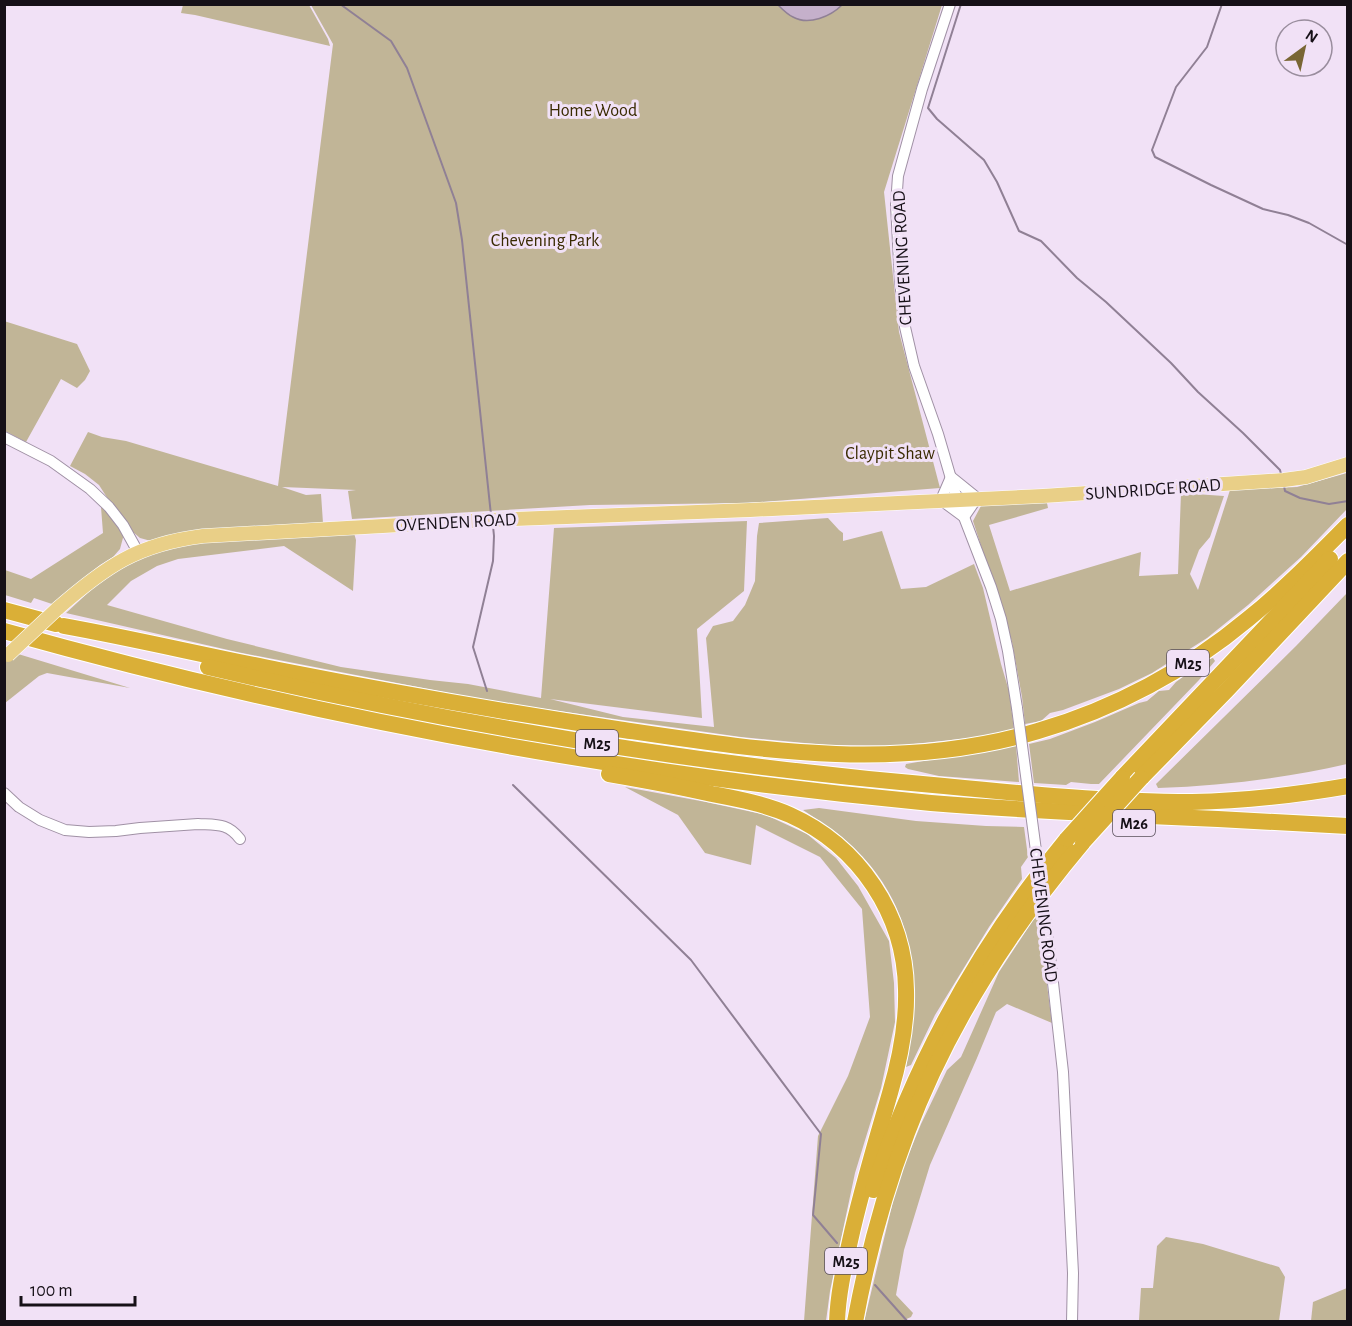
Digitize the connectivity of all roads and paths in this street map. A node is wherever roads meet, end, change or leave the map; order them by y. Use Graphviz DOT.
graph roads {
  1 [pos="950,4"];
  2 [pos="4,437"];
  3 [pos="1347,464"];
  4 [pos="951,477"];
  5 [pos="977,498"];
  6 [pos="957,499"];
  7 [pos="941,500"];
  8 [pos="964,517"];
  9 [pos="1347,525"];
  10 [pos="1347,540"];
  11 [pos="138,552"];
  12 [pos="1347,561"];
  13 [pos="1347,575"];
  14 [pos="4,610"];
  15 [pos="64,626"];
  16 [pos="4,631"];
  17 [pos="6,657"];
  18 [pos="1227,690"];
  19 [pos="355,716"];
  20 [pos="1347,777"];
  21 [pos="1347,786"];
  22 [pos="4,793"];
  23 [pos="1278,796"];
  24 [pos="1047,812"];
  25 [pos="1347,826"];
  26 [pos="1347,837"];
  27 [pos="240,839"];
  28 [pos="1075,840"];
  29 [pos="839,1322"];
  30 [pos="855,1322"];
  31 [pos="1072,1322"];
  1 -- 4 [label="street, CHEVENING ROAD"];
  2 -- 11 [label="street"];
  3 -- 5 [label="main road, SUNDRIDGE ROAD"];
  4 -- 5 [label="street"];
  4 -- 6 [label="street, CHEVENING ROAD"];
  4 -- 7 [label="street"];
  5 -- 6 [label="main road, SUNDRIDGE ROAD"];
  5 -- 8 [label="street"];
  6 -- 7 [label="main road, OVENDEN ROAD"];
  6 -- 8 [label="street, CHEVENING ROAD"];
  7 -- 8 [label="street"];
  7 -- 11 [label="main road, OVENDEN ROAD"];
  8 -- 31 [label="street, CHEVENING ROAD, bridge"];
  9 -- 15 [label="highway, M25"];
  10 -- 28 [label="highway, M25, bridge"];
  11 -- 17 [label="main road, bridge"];
  12 -- 18 [label="highway, M25"];
  13 -- 18 [label="highway, M25"];
  14 -- 15 [label="highway, M25"];
  15 -- 23 [label="highway, M25"];
  16 -- 19 [label="highway, M25"];
  18 -- 28 [label="highway, M25, bridge"];
  19 -- 24 [label="highway, M25"];
  19 -- 29 [label="highway, M25"];
  20 -- 23 [label="highway, M25"];
  21 -- 23 [label="highway"];
  22 -- 27 [label="street"];
  24 -- 25 [label="highway, M25"];
  24 -- 26 [label="highway, M26"];
  28 -- 29 [label="highway, M25"];
  28 -- 30 [label="highway, M25"];
}
